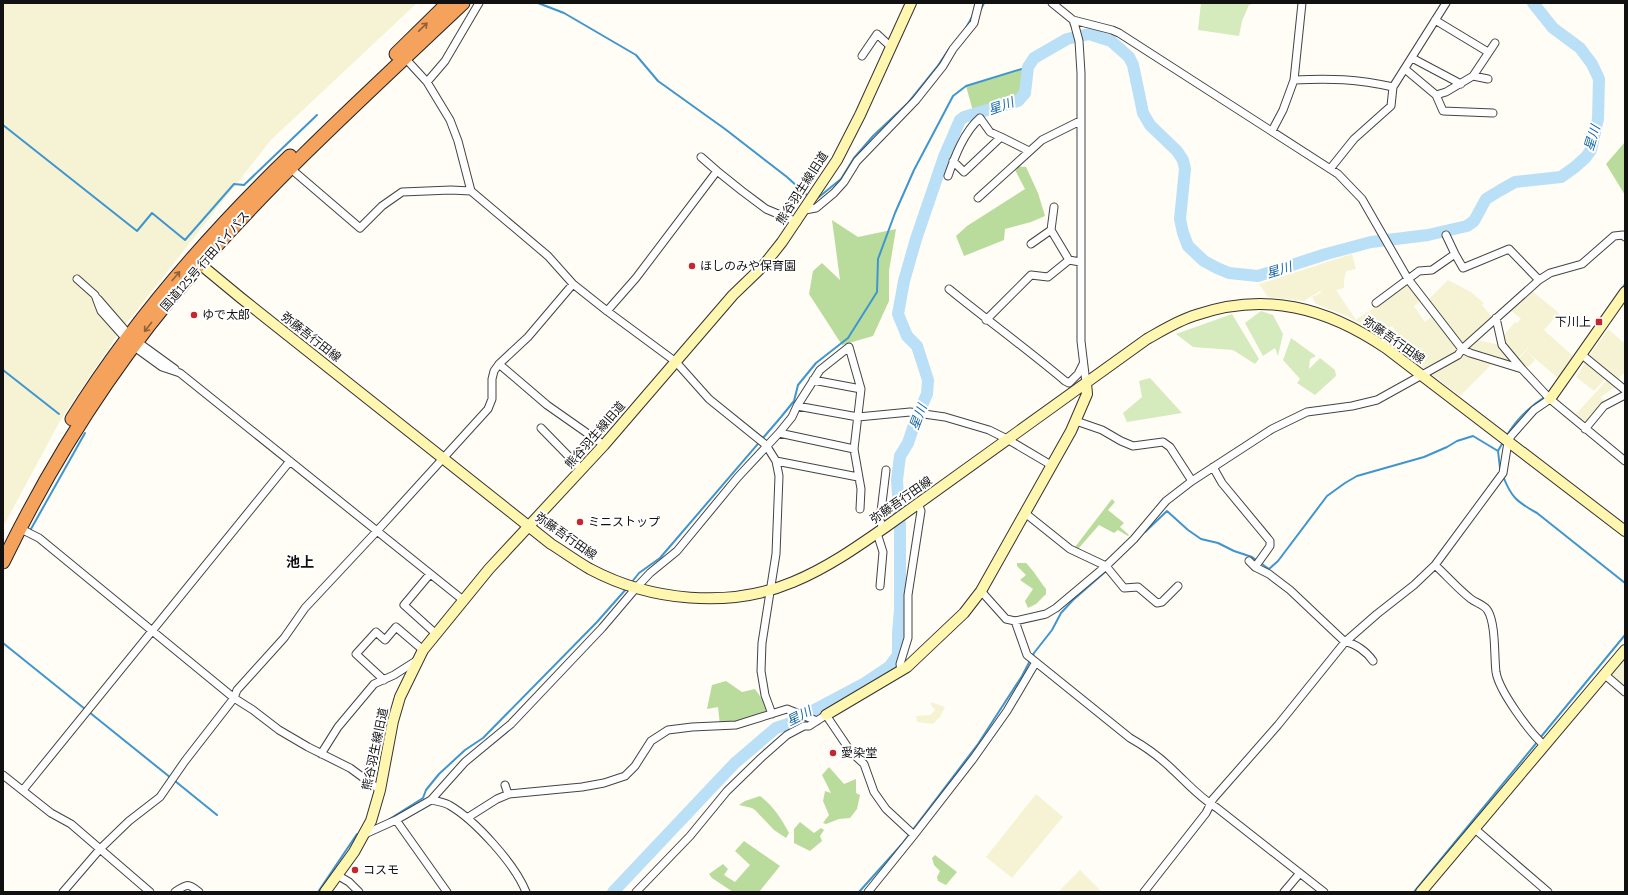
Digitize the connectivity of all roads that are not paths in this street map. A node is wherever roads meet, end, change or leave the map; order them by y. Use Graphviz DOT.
graph roads {
  1 [pos="448,3"];
  2 [pos="463,3"];
  3 [pos="479,3"];
  4 [pos="911,3"];
  5 [pos="979,3"];
  6 [pos="1052,3"];
  7 [pos="1302,3"];
  8 [pos="1446,3"];
  9 [pos="1435,20"];
  10 [pos="1074,23"];
  11 [pos="1495,43"];
  12 [pos="891,47"];
  13 [pos="1488,52"];
  14 [pos="862,56"];
  15 [pos="405,58"];
  16 [pos="1412,58"];
  17 [pos="1404,69"];
  18 [pos="1473,76"];
  19 [pos="1488,79"];
  20 [pos="1294,80"];
  21 [pos="427,82"];
  22 [pos="1460,84"];
  23 [pos="1393,87"];
  24 [pos="1436,94"];
  25 [pos="1493,113"];
  26 [pos="1080,121"];
  27 [pos="1272,131"];
  28 [pos="1001,137"];
  29 [pos="1029,151"];
  30 [pos="701,157"];
  31 [pos="953,161"];
  32 [pos="290,168"];
  33 [pos="1330,169"];
  34 [pos="717,171"];
  35 [pos="948,176"];
  36 [pos="471,191"];
  37 [pos="978,198"];
  38 [pos="809,203"];
  39 [pos="1054,207"];
  40 [pos="797,222"];
  41 [pos="1051,230"];
  42 [pos="1446,235"];
  43 [pos="1625,236"];
  44 [pos="1030,244"];
  45 [pos="1455,254"];
  46 [pos="1070,260"];
  47 [pos="196,261"];
  48 [pos="1080,262"];
  49 [pos="77,279"];
  50 [pos="1408,279"];
  51 [pos="1539,280"];
  52 [pos="573,284"];
  53 [pos="949,289"];
  54 [pos="1625,292"];
  55 [pos="1376,303"];
  56 [pos="607,311"];
  57 [pos="1496,318"];
  58 [pos="986,320"];
  59 [pos="131,340"];
  60 [pos="1462,349"];
  61 [pos="1582,354"];
  62 [pos="676,362"];
  63 [pos="499,364"];
  64 [pos="1083,364"];
  65 [pos="1522,369"];
  66 [pos="1421,375"];
  67 [pos="813,380"];
  68 [pos="1086,383"];
  69 [pos="861,389"];
  70 [pos="1625,390"];
  71 [pos="1625,395"];
  72 [pos="1550,399"];
  73 [pos="797,406"];
  74 [pos="858,417"];
  75 [pos="1076,421"];
  76 [pos="541,428"];
  77 [pos="1585,429"];
  78 [pos="779,433"];
  79 [pos="1007,439"];
  80 [pos="1508,442"];
  81 [pos="766,445"];
  82 [pos="604,446"];
  83 [pos="854,449"];
  84 [pos="443,458"];
  85 [pos="290,461"];
  86 [pos="776,461"];
  87 [pos="1625,461"];
  88 [pos="1051,465"];
  89 [pos="1213,467"];
  90 [pos="582,470"];
  91 [pos="886,470"];
  92 [pos="858,477"];
  93 [pos="1192,481"];
  94 [pos="916,505"];
  95 [pos="860,509"];
  96 [pos="1025,513"];
  97 [pos="528,526"];
  98 [pos="1624,527"];
  99 [pos="19,528"];
  100 [pos="883,529"];
  101 [pos="377,531"];
  102 [pos="3,543"];
  103 [pos="1249,561"];
  104 [pos="3,562"];
  105 [pos="1435,565"];
  106 [pos="1106,566"];
  107 [pos="1255,567"];
  108 [pos="430,574"];
  109 [pos="880,586"];
  110 [pos="1178,586"];
  111 [pos="636,588"];
  112 [pos="771,590"];
  113 [pos="980,591"];
  114 [pos="462,600"];
  115 [pos="1015,621"];
  116 [pos="152,630"];
  117 [pos="436,633"];
  118 [pos="1345,642"];
  119 [pos="423,650"];
  120 [pos="1625,650"];
  121 [pos="416,661"];
  122 [pos="1372,661"];
  123 [pos="1036,662"];
  124 [pos="901,671"];
  125 [pos="1604,674"];
  126 [pos="384,680"];
  127 [pos="1625,692"];
  128 [pos="234,698"];
  129 [pos="772,714"];
  130 [pos="826,715"];
  131 [pos="816,721"];
  132 [pos="1545,746"];
  133 [pos="321,754"];
  134 [pos="3,775"];
  135 [pos="505,786"];
  136 [pos="23,790"];
  137 [pos="380,790"];
  138 [pos="508,794"];
  139 [pos="431,800"];
  140 [pos="1211,804"];
  141 [pos="466,818"];
  142 [pos="396,820"];
  143 [pos="1475,829"];
  144 [pos="365,834"];
  145 [pos="914,835"];
  146 [pos="100,849"];
  147 [pos="1300,873"];
  148 [pos="337,875"];
  149 [pos="62,892"];
  150 [pos="150,892"];
  151 [pos="175,892"];
  152 [pos="199,892"];
  153 [pos="325,892"];
  154 [pos="359,892"];
  155 [pos="447,892"];
  156 [pos="526,892"];
  157 [pos="636,892"];
  158 [pos="868,892"];
  159 [pos="1144,892"];
  160 [pos="1284,892"];
  161 [pos="1324,892"];
  162 [pos="1421,892"];
  163 [pos="1548,892"];
  47 -- 1 [label="highway, 国道125号 行田バイパス, one-way"];
  2 -- 15 [label="highway, 国道125号 行田バイパス"];
  3 -- 21 [label="street"];
  4 -- 12 [label="street, 熊谷羽生線旧道"];
  5 -- 38 [label="street"];
  6 -- 10 [label="street"];
  7 -- 20 [label="street"];
  8 -- 9 [label="street"];
  9 -- 13 [label="street"];
  9 -- 16 [label="street"];
  10 -- 26 [label="street"];
  10 -- 27 [label="street"];
  11 -- 13 [label="street"];
  12 -- 14 [label="street"];
  12 -- 38 [label="street, 熊谷羽生線旧道"];
  13 -- 18 [label="street"];
  15 -- 21 [label="street"];
  15 -- 32 [label="highway, 国道125号 行田バイパス"];
  16 -- 17 [label="street"];
  16 -- 22 [label="street"];
  17 -- 23 [label="street"];
  17 -- 24 [label="street"];
  18 -- 19 [label="street"];
  18 -- 22 [label="street"];
  20 -- 23 [label="street"];
  20 -- 27 [label="street"];
  21 -- 36 [label="street"];
  22 -- 24 [label="street"];
  23 -- 33 [label="street"];
  24 -- 25 [label="street"];
  26 -- 29 [label="street"];
  26 -- 48 [label="street"];
  27 -- 33 [label="street"];
  28 -- 29 [label="street"];
  28 -- 31 [label="street"];
  28 -- 31 [label="street"];
  29 -- 37 [label="street"];
  30 -- 34 [label="street"];
  31 -- 35 [label="street"];
  32 -- 36 [label="street"];
  32 -- 47 [label="highway, 国道125号 行田バイパス"];
  33 -- 50 [label="street"];
  34 -- 40 [label="street"];
  34 -- 56 [label="street"];
  36 -- 52 [label="street"];
  38 -- 40 [label="street, 熊谷羽生線旧道"];
  39 -- 41 [label="street"];
  40 -- 62 [label="street, 熊谷羽生線旧道"];
  41 -- 44 [label="street"];
  41 -- 46 [label="street"];
  42 -- 45 [label="street"];
  43 -- 51 [label="street"];
  45 -- 50 [label="street"];
  45 -- 51 [label="street"];
  46 -- 48 [label="street"];
  46 -- 58 [label="street"];
  47 -- 59 [label="highway, 国道125号 行田バイパス"];
  47 -- 84 [label="street, 弥藤吾行田線"];
  48 -- 64 [label="street"];
  49 -- 59 [label="street"];
  50 -- 55 [label="street"];
  50 -- 60 [label="street"];
  51 -- 57 [label="street"];
  52 -- 56 [label="street"];
  52 -- 63 [label="street"];
  53 -- 58 [label="street"];
  54 -- 61 [label="street"];
  56 -- 62 [label="street"];
  57 -- 60 [label="street"];
  57 -- 65 [label="street"];
  58 -- 64 [label="street"];
  59 -- 85 [label="street"];
  59 -- 99 [label="highway, 国道125号 行田バイパス"];
  59 -- 102 [label="highway, 国道125号 行田バイパス"];
  60 -- 65 [label="street"];
  60 -- 66 [label="street"];
  61 -- 70 [label="street"];
  61 -- 72 [label="street"];
  62 -- 81 [label="street"];
  62 -- 82 [label="street, 熊谷羽生線旧道"];
  63 -- 82 [label="street"];
  63 -- 84 [label="street"];
  64 -- 68 [label="street"];
  65 -- 72 [label="street"];
  66 -- 68 [label="street, 弥藤吾行田線"];
  66 -- 80 [label="street, 弥藤吾行田線"];
  66 -- 89 [label="street"];
  67 -- 69 [label="street"];
  67 -- 69 [label="street"];
  67 -- 73 [label="street"];
  68 -- 75 [label="street"];
  68 -- 79 [label="street, 弥藤吾行田線"];
  69 -- 74 [label="street"];
  71 -- 77 [label="street"];
  72 -- 77 [label="street"];
  72 -- 80 [label="street"];
  73 -- 74 [label="street"];
  73 -- 78 [label="street"];
  74 -- 79 [label="street"];
  74 -- 83 [label="street"];
  75 -- 88 [label="street"];
  75 -- 93 [label="street"];
  76 -- 90 [label="street"];
  77 -- 87 [label="street"];
  78 -- 81 [label="street"];
  78 -- 83 [label="street"];
  79 -- 88 [label="street"];
  79 -- 94 [label="street, 弥藤吾行田線"];
  80 -- 98 [label="street, 弥藤吾行田線"];
  80 -- 105 [label="street"];
  81 -- 86 [label="street"];
  81 -- 111 [label="street"];
  82 -- 90 [label="street, 熊谷羽生線旧道"];
  83 -- 92 [label="street"];
  84 -- 97 [label="street, 弥藤吾行田線"];
  84 -- 101 [label="street"];
  85 -- 101 [label="street"];
  85 -- 116 [label="street"];
  86 -- 92 [label="street"];
  86 -- 112 [label="street"];
  88 -- 96 [label="street"];
  89 -- 93 [label="street"];
  89 -- 107 [label="street"];
  90 -- 97 [label="street, 熊谷羽生線旧道"];
  91 -- 100 [label="street"];
  92 -- 95 [label="street"];
  93 -- 106 [label="street"];
  94 -- 100 [label="street, 弥藤吾行田線"];
  94 -- 124 [label="street"];
  96 -- 106 [label="street"];
  96 -- 113 [label="street"];
  97 -- 111 [label="street, 弥藤吾行田線"];
  97 -- 114 [label="street, 熊谷羽生線旧道"];
  99 -- 104 [label="highway, 国道125号 行田バイパス"];
  99 -- 116 [label="street"];
  100 -- 109 [label="street"];
  100 -- 112 [label="street, 弥藤吾行田線"];
  101 -- 108 [label="street"];
  101 -- 128 [label="street"];
  103 -- 107 [label="street"];
  105 -- 118 [label="street"];
  105 -- 132 [label="street"];
  106 -- 110 [label="street"];
  106 -- 115 [label="street"];
  107 -- 118 [label="street"];
  108 -- 114 [label="street"];
  108 -- 117 [label="street"];
  111 -- 112 [label="street, 弥藤吾行田線"];
  111 -- 139 [label="street"];
  112 -- 129 [label="street"];
  113 -- 115 [label="street"];
  113 -- 124 [label="street"];
  114 -- 117 [label="street, 熊谷羽生線旧道"];
  115 -- 123 [label="street"];
  116 -- 128 [label="street"];
  116 -- 136 [label="street"];
  117 -- 119 [label="street, 熊谷羽生線旧道"];
  118 -- 122 [label="street"];
  118 -- 140 [label="street"];
  119 -- 121 [label="street, 熊谷羽生線旧道"];
  119 -- 126 [label="street"];
  120 -- 125 [label="street"];
  121 -- 126 [label="street"];
  121 -- 137 [label="street, 熊谷羽生線旧道"];
  123 -- 140 [label="street"];
  123 -- 145 [label="street"];
  124 -- 130 [label="street"];
  125 -- 127 [label="street"];
  125 -- 132 [label="street"];
  126 -- 133 [label="street"];
  128 -- 133 [label="street"];
  128 -- 146 [label="street"];
  129 -- 131 [label="street"];
  129 -- 138 [label="street"];
  130 -- 131 [label="street"];
  130 -- 145 [label="street"];
  131 -- 157 [label="street"];
  132 -- 143 [label="street"];
  133 -- 137 [label="street"];
  134 -- 136 [label="street"];
  135 -- 138 [label="street"];
  136 -- 146 [label="street"];
  137 -- 144 [label="street, 熊谷羽生線旧道"];
  138 -- 141 [label="street"];
  139 -- 141 [label="street"];
  139 -- 142 [label="street"];
  140 -- 147 [label="street"];
  140 -- 159 [label="street"];
  141 -- 156 [label="street"];
  142 -- 144 [label="street"];
  142 -- 155 [label="street"];
  143 -- 162 [label="street"];
  143 -- 163 [label="street"];
  144 -- 148 [label="street, 熊谷羽生線旧道"];
  145 -- 158 [label="street"];
  146 -- 149 [label="street"];
  146 -- 150 [label="street"];
  147 -- 160 [label="street"];
  147 -- 161 [label="street"];
  148 -- 153 [label="street, 熊谷羽生線旧道"];
  148 -- 154 [label="street"];
  151 -- 152 [label="street"];
}
